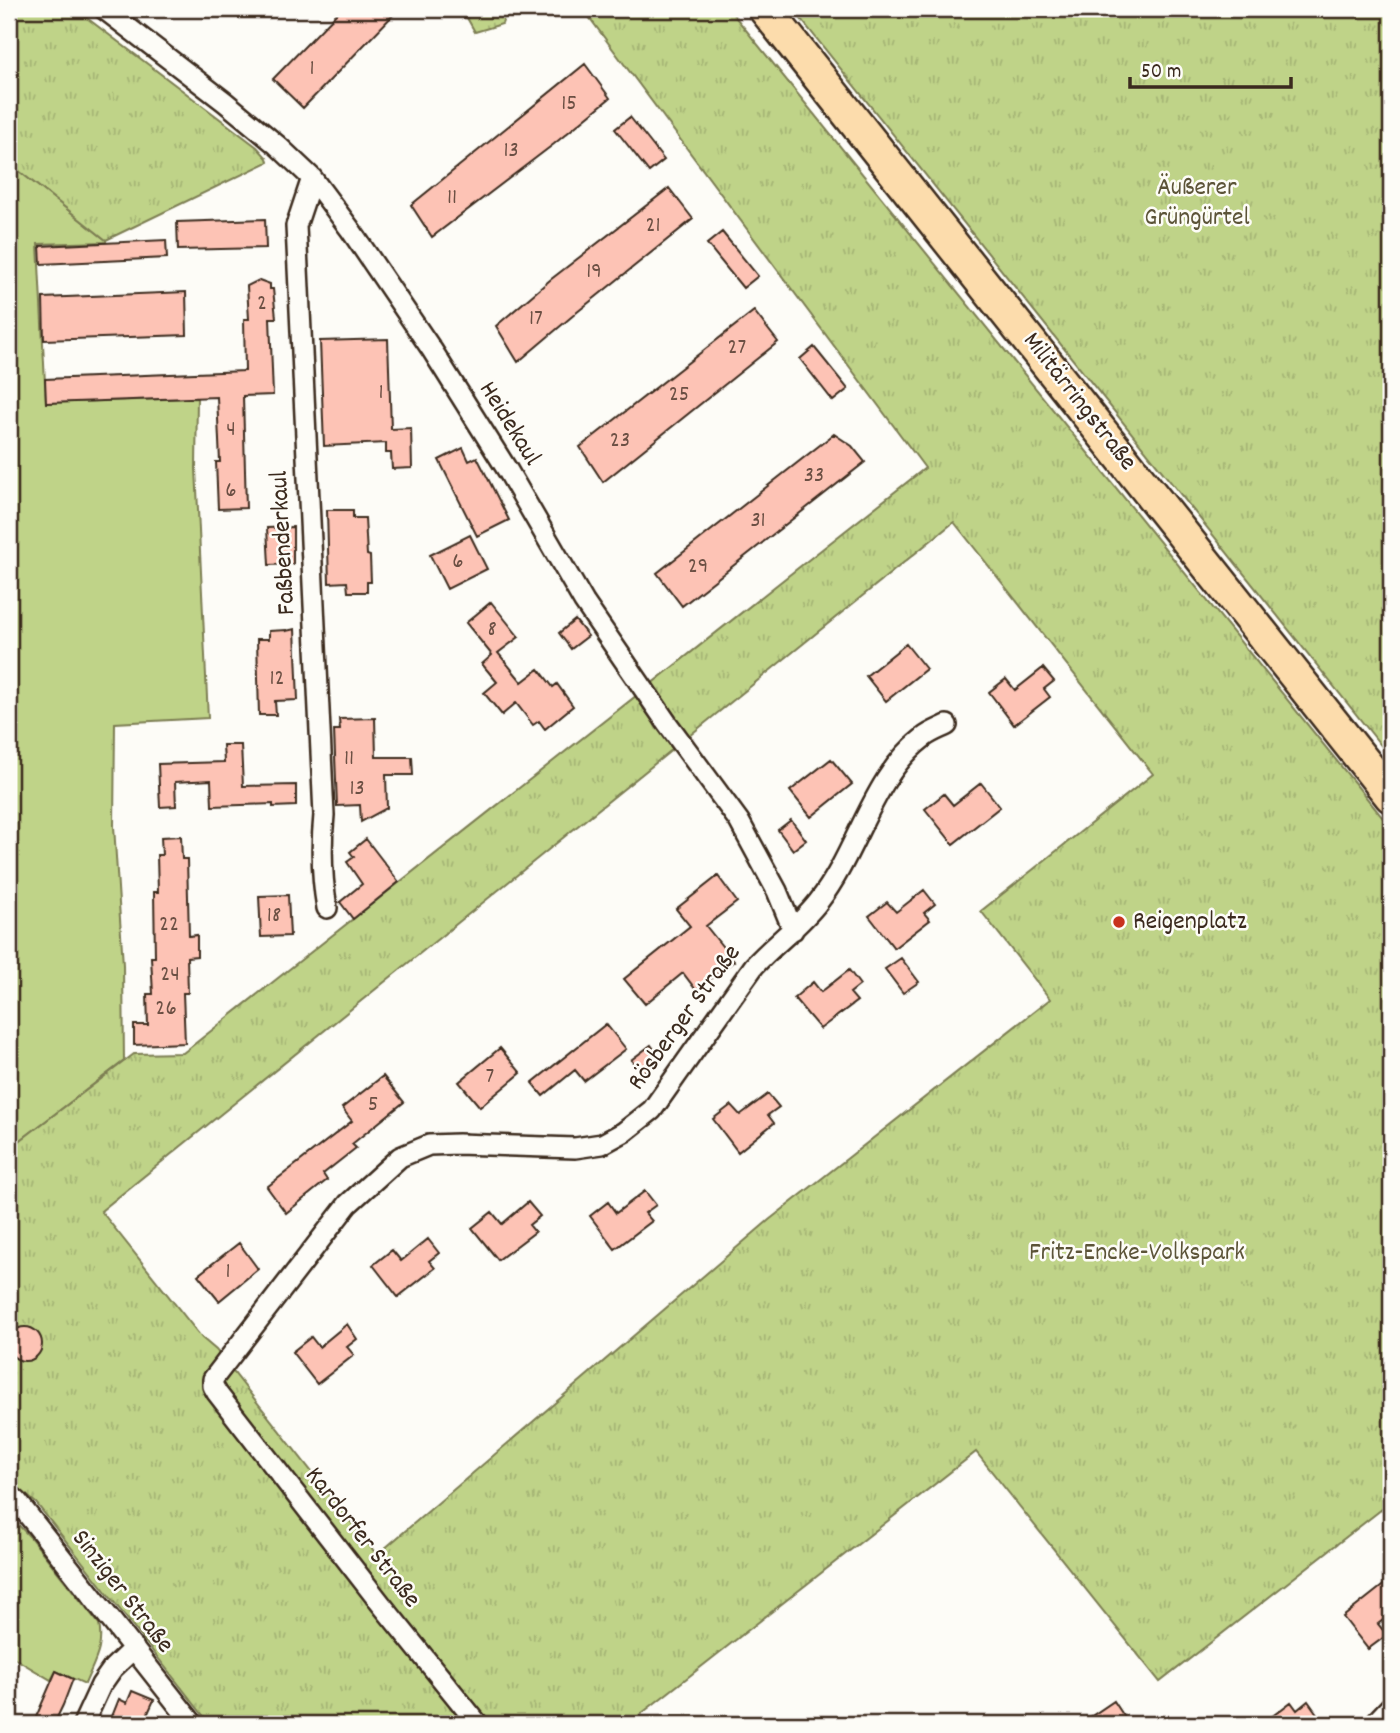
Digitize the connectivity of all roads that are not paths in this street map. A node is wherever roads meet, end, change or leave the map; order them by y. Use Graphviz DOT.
graph roads {
  1 [pos="104,9"];
  2 [pos="765,9"];
  3 [pos="312,178"];
  4 [pos="947,725"];
  5 [pos="1391,796"];
  6 [pos="327,908"];
  7 [pos="793,930"];
  8 [pos="213,1379"];
  9 [pos="9,1494"];
  10 [pos="134,1648"];
  11 [pos="1391,1706"];
  12 [pos="83,1724"];
  13 [pos="193,1724"];
  14 [pos="478,1724"];
  15 [pos="1374,1724"];
  1 -- 3 [label="street, Heidekaul"];
  2 -- 5 [label="main road, Militärringstraße"];
  3 -- 6 [label="street, Faßbenderkaul"];
  3 -- 7 [label="street, Heidekaul"];
  4 -- 7 [label="street, Rösberger Straße"];
  7 -- 8 [label="street, Rösberger Straße"];
  8 -- 14 [label="street, Kardorfer Straße"];
  9 -- 10 [label="street, Sinziger Straße"];
  10 -- 12 [label="street"];
  10 -- 13 [label="street, Sinziger Straße"];
  11 -- 15 [label="street"];
}
